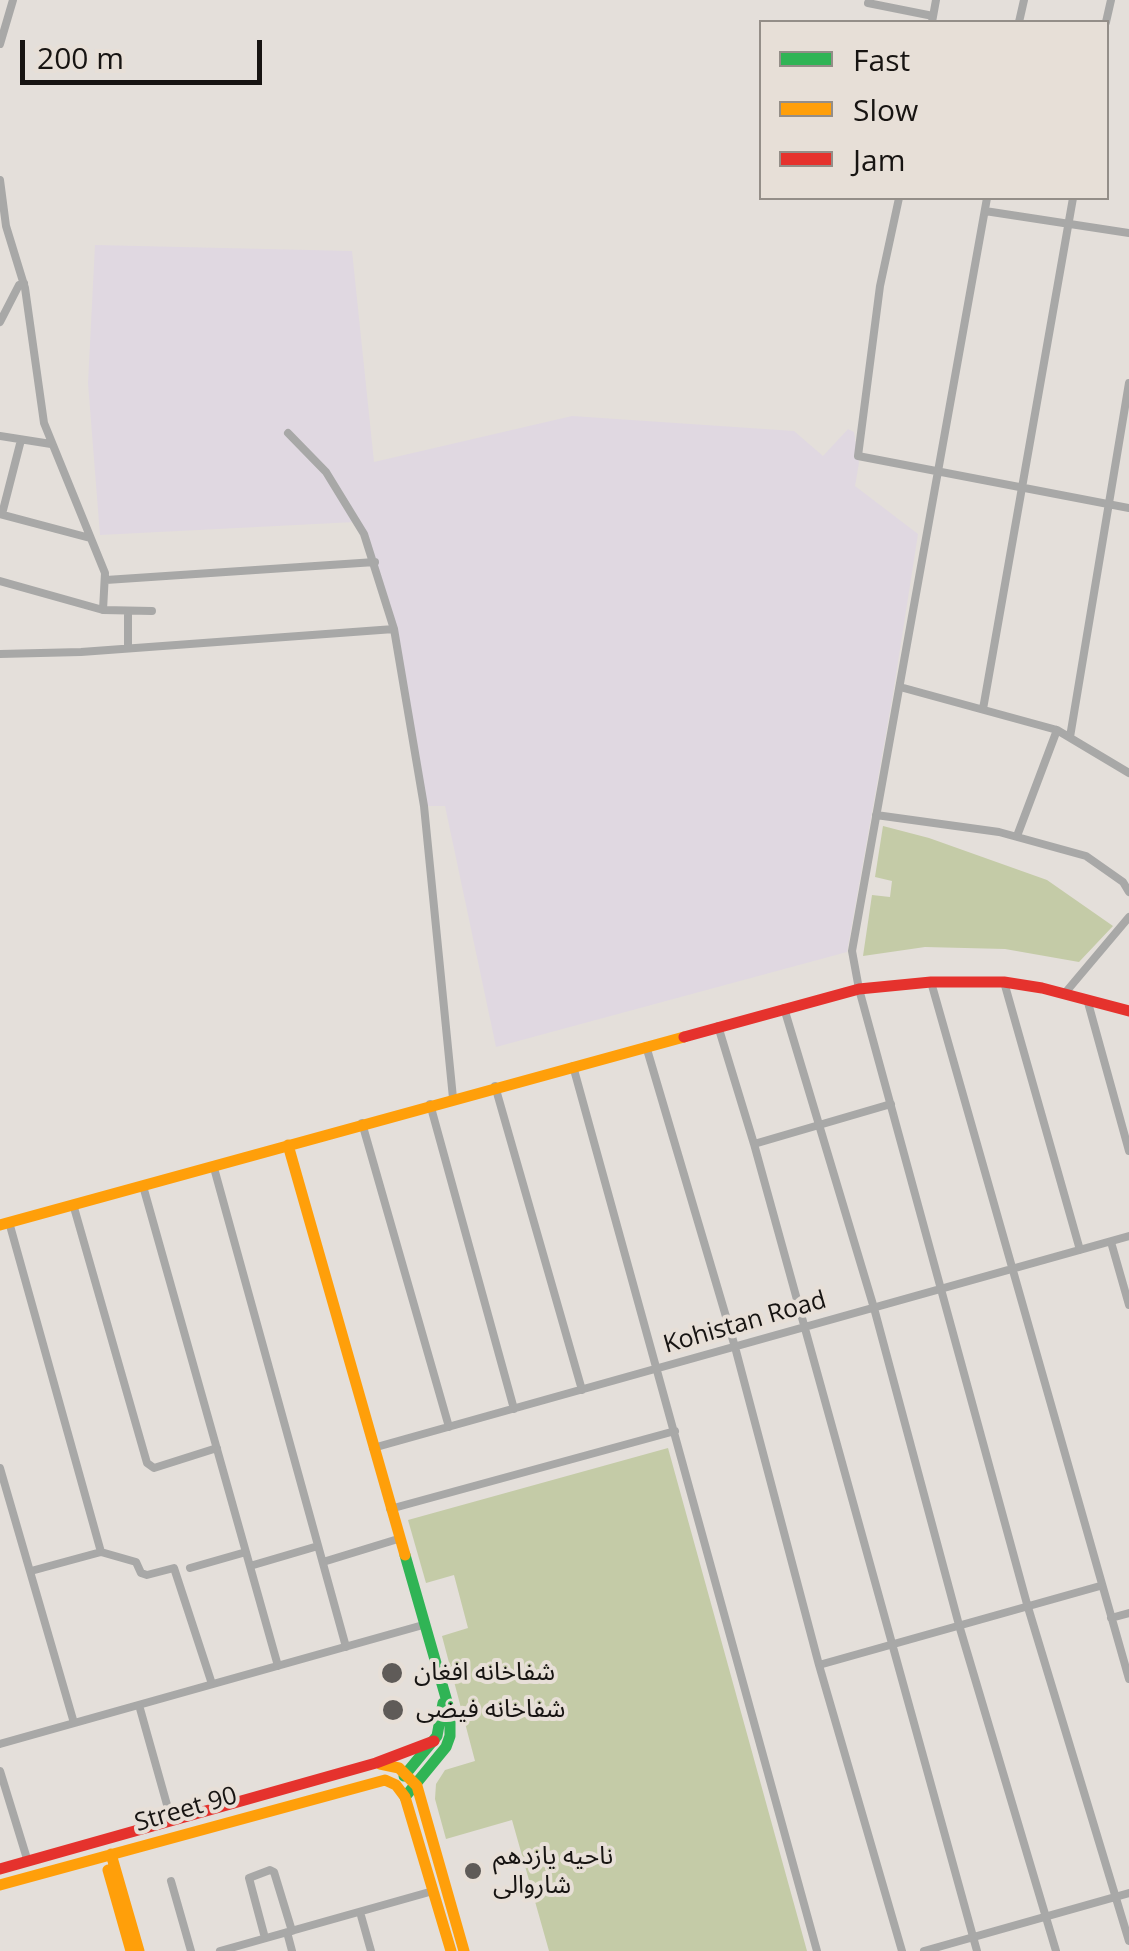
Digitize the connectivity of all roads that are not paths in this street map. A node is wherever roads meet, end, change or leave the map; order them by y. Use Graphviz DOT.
graph roads {
  1 [pos="12,0"];
  2 [pos="936,0"];
  3 [pos="868,3"];
  4 [pos="933,19"];
  5 [pos="0,44"];
  6 [pos="0,180"];
  7 [pos="899,200"];
  8 [pos="987,200"];
  9 [pos="1073,200"];
  10 [pos="1,210"];
  11 [pos="985,211"];
  12 [pos="1068,226"];
  13 [pos="1129,233"];
  14 [pos="24,282"];
  15 [pos="0,322"];
  16 [pos="1129,383"];
  17 [pos="288,433"];
  18 [pos="0,436"];
  19 [pos="21,440"];
  20 [pos="52,444"];
  21 [pos="936,473"];
  22 [pos="1021,488"];
  23 [pos="1107,504"];
  24 [pos="1129,508"];
  25 [pos="1,514"];
  26 [pos="90,538"];
  27 [pos="375,562"];
  28 [pos="106,580"];
  29 [pos="0,581"];
  30 [pos="103,610"];
  31 [pos="152,611"];
  32 [pos="128,612"];
  33 [pos="394,629"];
  34 [pos="128,648"];
  35 [pos="0,654"];
  36 [pos="900,687"];
  37 [pos="983,709"];
  38 [pos="1057,730"];
  39 [pos="1070,737"];
  40 [pos="1129,773"];
  41 [pos="876,816"];
  42 [pos="1018,836"];
  43 [pos="1129,892"];
  44 [pos="1129,917"];
  45 [pos="932,982"];
  46 [pos="1004,982"];
  47 [pos="859,989"];
  48 [pos="1065,994"];
  49 [pos="1087,999"];
  50 [pos="784,1008"];
  51 [pos="1129,1012"];
  52 [pos="718,1026"];
  53 [pos="646,1046"];
  54 [pos="574,1066"];
  55 [pos="495,1086"];
  56 [pos="453,1098"];
  57 [pos="430,1104"];
  58 [pos="891,1104"];
  59 [pos="362,1122"];
  60 [pos="820,1126"];
  61 [pos="754,1144"];
  62 [pos="288,1145"];
  63 [pos="1129,1151"];
  64 [pos="214,1168"];
  65 [pos="143,1186"];
  66 [pos="73,1204"];
  67 [pos="5,1223"];
  68 [pos="1129,1236"];
  69 [pos="1111,1242"];
  70 [pos="1080,1250"];
  71 [pos="1012,1269"];
  72 [pos="942,1288"];
  73 [pos="1129,1305"];
  74 [pos="874,1308"];
  75 [pos="803,1328"];
  76 [pos="734,1347"];
  77 [pos="657,1368"];
  78 [pos="582,1390"];
  79 [pos="514,1409"];
  80 [pos="449,1427"];
  81 [pos="675,1431"];
  82 [pos="217,1448"];
  83 [pos="372,1448"];
  84 [pos="0,1468"];
  85 [pos="390,1509"];
  86 [pos="398,1539"];
  87 [pos="318,1546"];
  88 [pos="101,1552"];
  89 [pos="246,1552"];
  90 [pos="323,1562"];
  91 [pos="250,1566"];
  92 [pos="190,1568"];
  93 [pos="31,1571"];
  94 [pos="1100,1586"];
  95 [pos="1027,1604"];
  96 [pos="1129,1613"];
  97 [pos="1111,1618"];
  98 [pos="423,1625"];
  99 [pos="959,1626"];
  100 [pos="892,1644"];
  101 [pos="346,1646"];
  102 [pos="820,1665"];
  103 [pos="278,1666"];
  104 [pos="1129,1679"];
  105 [pos="212,1684"];
  106 [pos="444,1698"];
  107 [pos="140,1705"];
  108 [pos="74,1723"];
  109 [pos="434,1742"];
  110 [pos="0,1744"];
  111 [pos="376,1763"];
  112 [pos="0,1771"];
  113 [pos="407,1774"];
  114 [pos="391,1782"];
  115 [pos="417,1786"];
  116 [pos="406,1797"];
  117 [pos="172,1819"];
  118 [pos="108,1855"];
  119 [pos="28,1861"];
  120 [pos="0,1868"];
  121 [pos="32,1876"];
  122 [pos="171,1881"];
  123 [pos="0,1884"];
  124 [pos="433,1892"];
  125 [pos="1129,1893"];
  126 [pos="1117,1896"];
  127 [pos="360,1912"];
  128 [pos="1047,1916"];
  129 [pos="290,1931"];
  130 [pos="973,1937"];
  131 [pos="265,1938"];
  132 [pos="452,1942"];
  133 [pos="1129,1942"];
  134 [pos="131,1951"];
  135 [pos="140,1951"];
  136 [pos="191,1951"];
  137 [pos="221,1951"];
  138 [pos="292,1951"];
  139 [pos="371,1951"];
  140 [pos="464,1951"];
  141 [pos="817,1951"];
  142 [pos="902,1951"];
  143 [pos="924,1951"];
  144 [pos="977,1951"];
  145 [pos="1056,1951"];
  1 -- 5 [label="street"];
  2 -- 4 [label="street"];
  3 -- 4 [label="street"];
  6 -- 10 [label="street"];
  7 -- 21 [label="street"];
  8 -- 11 [label="street"];
  9 -- 12 [label="street"];
  10 -- 14 [label="street"];
  11 -- 12 [label="street"];
  11 -- 21 [label="street"];
  12 -- 13 [label="street"];
  12 -- 22 [label="street"];
  14 -- 15 [label="street"];
  14 -- 20 [label="street"];
  16 -- 23 [label="street"];
  17 -- 27 [label="street"];
  18 -- 19 [label="street"];
  19 -- 20 [label="street"];
  19 -- 25 [label="street"];
  20 -- 26 [label="street"];
  21 -- 22 [label="street"];
  21 -- 36 [label="street"];
  22 -- 23 [label="street"];
  22 -- 37 [label="street"];
  23 -- 24 [label="street"];
  23 -- 39 [label="street"];
  25 -- 26 [label="street"];
  26 -- 28 [label="street"];
  27 -- 28 [label="street"];
  27 -- 33 [label="street"];
  28 -- 30 [label="street"];
  29 -- 30 [label="street"];
  30 -- 32 [label="street"];
  31 -- 32 [label="street"];
  32 -- 34 [label="street"];
  33 -- 34 [label="street"];
  33 -- 56 [label="street"];
  34 -- 35 [label="street"];
  36 -- 37 [label="street"];
  36 -- 41 [label="street"];
  37 -- 38 [label="street"];
  38 -- 39 [label="street"];
  38 -- 42 [label="street"];
  39 -- 40 [label="street"];
  41 -- 42 [label="street"];
  41 -- 47 [label="street"];
  42 -- 43 [label="street"];
  44 -- 48 [label="street"];
  45 -- 46 [label="main road"];
  45 -- 47 [label="main road"];
  45 -- 71 [label="street"];
  46 -- 48 [label="main road"];
  46 -- 70 [label="street"];
  47 -- 50 [label="main road"];
  47 -- 58 [label="street"];
  48 -- 49 [label="main road"];
  49 -- 51 [label="main road"];
  49 -- 63 [label="street"];
  50 -- 52 [label="main road"];
  50 -- 60 [label="street"];
  52 -- 53 [label="main road"];
  52 -- 61 [label="street"];
  53 -- 54 [label="main road"];
  53 -- 76 [label="street"];
  54 -- 55 [label="main road"];
  54 -- 77 [label="street"];
  55 -- 56 [label="main road"];
  55 -- 78 [label="street"];
  56 -- 57 [label="main road"];
  57 -- 59 [label="main road"];
  57 -- 79 [label="street"];
  58 -- 60 [label="street"];
  58 -- 72 [label="street"];
  59 -- 62 [label="main road"];
  59 -- 80 [label="street"];
  60 -- 61 [label="street"];
  60 -- 74 [label="street"];
  61 -- 75 [label="street"];
  62 -- 64 [label="main road"];
  62 -- 83 [label="main road"];
  64 -- 65 [label="main road"];
  64 -- 87 [label="street"];
  65 -- 66 [label="main road"];
  65 -- 82 [label="street"];
  66 -- 67 [label="main road"];
  66 -- 82 [label="street"];
  67 -- 88 [label="street"];
  68 -- 69 [label="street, Kohistan Road"];
  69 -- 70 [label="street, Kohistan Road"];
  69 -- 73 [label="street"];
  70 -- 71 [label="street, Kohistan Road"];
  71 -- 72 [label="street, Kohistan Road"];
  71 -- 94 [label="street"];
  72 -- 74 [label="street, Kohistan Road"];
  72 -- 95 [label="street"];
  74 -- 75 [label="street, Kohistan Road"];
  74 -- 99 [label="street"];
  75 -- 76 [label="street, Kohistan Road"];
  75 -- 100 [label="street"];
  76 -- 77 [label="street, Kohistan Road"];
  76 -- 102 [label="street"];
  77 -- 78 [label="street, Kohistan Road"];
  77 -- 81 [label="street"];
  78 -- 79 [label="street, Kohistan Road"];
  79 -- 80 [label="street, Kohistan Road"];
  80 -- 83 [label="street, Kohistan Road"];
  81 -- 85 [label="street"];
  81 -- 141 [label="street"];
  82 -- 89 [label="street"];
  83 -- 85 [label="main road"];
  84 -- 93 [label="street"];
  85 -- 86 [label="main road"];
  86 -- 90 [label="street"];
  86 -- 98 [label="main road"];
  87 -- 90 [label="street"];
  87 -- 91 [label="street"];
  88 -- 93 [label="street"];
  88 -- 105 [label="street"];
  89 -- 91 [label="street"];
  89 -- 92 [label="street"];
  90 -- 101 [label="street"];
  91 -- 103 [label="street"];
  93 -- 108 [label="street"];
  94 -- 95 [label="street"];
  94 -- 97 [label="street"];
  95 -- 99 [label="street"];
  95 -- 126 [label="street"];
  96 -- 97 [label="street"];
  97 -- 104 [label="street"];
  98 -- 101 [label="street"];
  98 -- 106 [label="main road"];
  99 -- 100 [label="street"];
  99 -- 128 [label="street"];
  100 -- 102 [label="street"];
  100 -- 130 [label="street"];
  101 -- 103 [label="street"];
  102 -- 142 [label="street"];
  103 -- 105 [label="street"];
  105 -- 107 [label="street"];
  106 -- 109 [label="main road"];
  106 -- 115 [label="main road"];
  107 -- 108 [label="street"];
  107 -- 117 [label="street"];
  108 -- 110 [label="street"];
  109 -- 111 [label="main road, Street 90"];
  109 -- 113 [label="main road"];
  111 -- 113 [label="main road"];
  111 -- 117 [label="main road, Street 90"];
  112 -- 119 [label="street"];
  113 -- 114 [label="main road"];
  113 -- 115 [label="main road"];
  114 -- 116 [label="main road"];
  114 -- 118 [label="main road, Street 90"];
  115 -- 116 [label="main road"];
  115 -- 132 [label="main road"];
  116 -- 124 [label="main road"];
  117 -- 119 [label="main road, Street 90"];
  118 -- 121 [label="main road, Street 90"];
  118 -- 134 [label="main road"];
  118 -- 135 [label="main road"];
  119 -- 120 [label="main road, Street 90"];
  119 -- 121 [label="street"];
  121 -- 123 [label="main road, Street 90"];
  122 -- 136 [label="street"];
  124 -- 127 [label="street"];
  124 -- 132 [label="main road"];
  125 -- 126 [label="street"];
  126 -- 128 [label="street"];
  126 -- 133 [label="street"];
  127 -- 129 [label="street"];
  127 -- 139 [label="street"];
  128 -- 130 [label="street"];
  128 -- 145 [label="street"];
  129 -- 131 [label="street"];
  129 -- 131 [label="street"];
  129 -- 138 [label="street"];
  130 -- 143 [label="street"];
  130 -- 144 [label="street"];
  131 -- 137 [label="street"];
  132 -- 140 [label="main road"];
}
